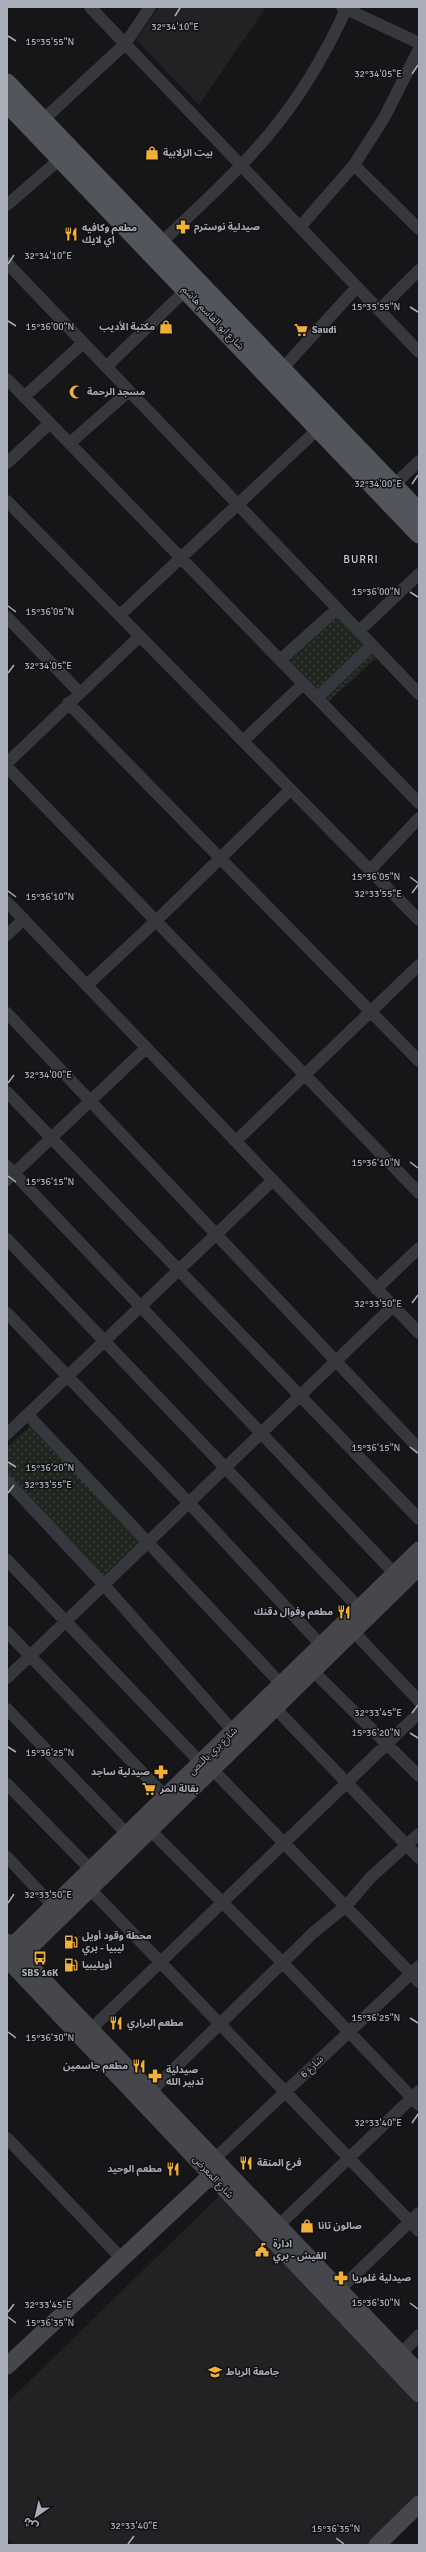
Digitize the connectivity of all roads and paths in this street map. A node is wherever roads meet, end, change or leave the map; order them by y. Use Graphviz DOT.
graph roads {
  1 [pos="90,7"];
  2 [pos="150,7"];
  3 [pos="346,8"];
  4 [pos="419,43"];
  5 [pos="125,44"];
  6 [pos="419,49"];
  7 [pos="7,83"];
  8 [pos="7,103"];
  9 [pos="44,120"];
  10 [pos="60,159"];
  11 [pos="241,165"];
  12 [pos="354,165"];
  13 [pos="7,205"];
  14 [pos="300,227"];
  15 [pos="419,229"];
  16 [pos="161,243"];
  17 [pos="7,263"];
  18 [pos="419,270"];
  19 [pos="357,287"];
  20 [pos="186,290"];
  21 [pos="379,310"];
  22 [pos="83,343"];
  23 [pos="419,352"];
  24 [pos="106,367"];
  25 [pos="282,369"];
  26 [pos="7,379"];
  27 [pos="129,391"];
  28 [pos="24,397"];
  29 [pos="50,423"];
  30 [pos="318,429"];
  31 [pos="70,444"];
  32 [pos="419,461"];
  33 [pos="7,463"];
  34 [pos="394,485"];
  35 [pos="238,504"];
  36 [pos="9,506"];
  37 [pos="419,512"];
  38 [pos="419,534"];
  39 [pos="180,557"];
  40 [pos="419,574"];
  41 [pos="338,609"];
  42 [pos="120,615"];
  43 [pos="7,616"];
  44 [pos="359,631"];
  45 [pos="140,636"];
  46 [pos="372,645"];
  47 [pos="280,660"];
  48 [pos="303,684"];
  49 [pos="79,692"];
  50 [pos="419,694"];
  51 [pos="317,698"];
  52 [pos="68,703"];
  53 [pos="243,741"];
  54 [pos="7,764"];
  55 [pos="7,767"];
  56 [pos="290,790"];
  57 [pos="419,803"];
  58 [pos="419,818"];
  59 [pos="220,859"];
  60 [pos="370,870"];
  61 [pos="7,902"];
  62 [pos="24,919"];
  63 [pos="419,920"];
  64 [pos="156,922"];
  65 [pos="7,935"];
  66 [pos="419,965"];
  67 [pos="87,985"];
  68 [pos="372,1012"];
  69 [pos="7,1013"];
  70 [pos="146,1048"];
  71 [pos="419,1061"];
  72 [pos="306,1076"];
  73 [pos="7,1092"];
  74 [pos="91,1100"];
  75 [pos="51,1139"];
  76 [pos="236,1141"];
  77 [pos="9,1173"];
  78 [pos="273,1180"];
  79 [pos="419,1193"];
  80 [pos="216,1234"];
  81 [pos="7,1239"];
  82 [pos="419,1248"];
  83 [pos="178,1271"];
  84 [pos="376,1289"];
  85 [pos="141,1306"];
  86 [pos="393,1306"];
  87 [pos="7,1313"];
  88 [pos="419,1333"];
  89 [pos="104,1341"];
  90 [pos="336,1361"];
  91 [pos="68,1376"];
  92 [pos="299,1397"];
  93 [pos="28,1414"];
  94 [pos="262,1433"];
  95 [pos="7,1434"];
  96 [pos="419,1449"];
  97 [pos="225,1469"];
  98 [pos="7,1481"];
  99 [pos="189,1503"];
  100 [pos="419,1519"];
  101 [pos="147,1543"];
  102 [pos="419,1550"];
  103 [pos="7,1560"];
  104 [pos="418,1570"];
  105 [pos="395,1574"];
  106 [pos="104,1585"];
  107 [pos="359,1608"];
  108 [pos="66,1622"];
  109 [pos="353,1631"];
  110 [pos="7,1632"];
  111 [pos="321,1645"];
  112 [pos="31,1656"];
  113 [pos="313,1671"];
  114 [pos="7,1678"];
  115 [pos="281,1684"];
  116 [pos="419,1701"];
  117 [pos="275,1708"];
  118 [pos="7,1709"];
  119 [pos="419,1713"];
  120 [pos="233,1731"];
  121 [pos="388,1744"];
  122 [pos="206,1766"];
  123 [pos="419,1776"];
  124 [pos="348,1783"];
  125 [pos="7,1784"];
  126 [pos="166,1797"];
  127 [pos="150,1830"];
  128 [pos="127,1834"];
  129 [pos="419,1834"];
  130 [pos="286,1842"];
  131 [pos="407,1846"];
  132 [pos="7,1857"];
  133 [pos="419,1858"];
  134 [pos="91,1870"];
  135 [pos="90,1889"];
  136 [pos="222,1902"];
  137 [pos="53,1906"];
  138 [pos="346,1906"];
  139 [pos="10,1955"];
  140 [pos="160,1962"];
  141 [pos="283,1963"];
  142 [pos="416,1974"];
  143 [pos="221,2025"];
  144 [pos="91,2029"];
  145 [pos="348,2031"];
  146 [pos="286,2092"];
  147 [pos="146,2096"];
  148 [pos="417,2098"];
  149 [pos="7,2138"];
  150 [pos="349,2157"];
  151 [pos="213,2167"];
  152 [pos="419,2213"];
  153 [pos="410,2222"];
  154 [pos="278,2226"];
  155 [pos="419,2231"];
  156 [pos="122,2259"];
  157 [pos="339,2290"];
  158 [pos="419,2335"];
  159 [pos="396,2359"];
  160 [pos="7,2366"];
  161 [pos="419,2373"];
  162 [pos="419,2394"];
  163 [pos="419,2504"];
  164 [pos="377,2545"];
  1 -- 5 [label="street"];
  2 -- 5 [label="street"];
  3 -- 4 [label="street"];
  3 -- 11 [label="street"];
  5 -- 9 [label="street"];
  5 -- 11 [label="street"];
  6 -- 12 [label="street"];
  7 -- 9 [label="main road, شارع ابو القاسم هاشم"];
  8 -- 10 [label="main road, شارع ابو القاسم هاشم"];
  9 -- 16 [label="main road, شارع ابو القاسم هاشم"];
  10 -- 13 [label="street"];
  10 -- 20 [label="main road, شارع ابو القاسم هاشم"];
  11 -- 14 [label="street"];
  11 -- 16 [label="street"];
  12 -- 14 [label="street"];
  12 -- 15 [label="street"];
  14 -- 19 [label="street"];
  16 -- 25 [label="main road, شارع ابو القاسم هاشم"];
  17 -- 22 [label="street"];
  18 -- 21 [label="street"];
  19 -- 21 [label="street"];
  19 -- 25 [label="street"];
  20 -- 24 [label="street"];
  20 -- 30 [label="main road, شارع ابو القاسم هاشم"];
  21 -- 23 [label="street"];
  22 -- 24 [label="street"];
  22 -- 28 [label="street"];
  24 -- 27 [label="street"];
  25 -- 34 [label="main road, شارع ابو القاسم هاشم"];
  26 -- 28 [label="street"];
  27 -- 31 [label="street"];
  27 -- 35 [label="street"];
  28 -- 29 [label="street"];
  29 -- 31 [label="street"];
  29 -- 33 [label="street"];
  30 -- 35 [label="street"];
  30 -- 38 [label="main road, شارع ابو القاسم هاشم"];
  31 -- 39 [label="street"];
  32 -- 34 [label="street"];
  34 -- 37 [label="main road, شارع ابو القاسم هاشم"];
  35 -- 39 [label="street"];
  35 -- 41 [label="street"];
  36 -- 42 [label="street"];
  39 -- 42 [label="street"];
  39 -- 47 [label="street"];
  40 -- 44 [label="street"];
  41 -- 44 [label="street"];
  41 -- 47 [label="street"];
  42 -- 45 [label="street"];
  43 -- 49 [label="street"];
  44 -- 46 [label="street"];
  45 -- 49 [label="street"];
  45 -- 53 [label="street"];
  46 -- 50 [label="street"];
  46 -- 51 [label="street"];
  47 -- 48 [label="street"];
  48 -- 51 [label="street"];
  48 -- 53 [label="street"];
  49 -- 52 [label="street"];
  51 -- 57 [label="street"];
  52 -- 54 [label="street"];
  52 -- 59 [label="street"];
  53 -- 56 [label="street"];
  55 -- 64 [label="street"];
  56 -- 59 [label="street"];
  56 -- 60 [label="street"];
  58 -- 60 [label="street"];
  59 -- 64 [label="street"];
  59 -- 68 [label="street"];
  60 -- 63 [label="street"];
  61 -- 62 [label="street"];
  62 -- 65 [label="street"];
  62 -- 67 [label="street"];
  64 -- 67 [label="street"];
  64 -- 72 [label="street"];
  66 -- 68 [label="street"];
  67 -- 70 [label="street"];
  68 -- 71 [label="street"];
  68 -- 72 [label="street"];
  69 -- 74 [label="street"];
  70 -- 74 [label="street"];
  70 -- 76 [label="street"];
  72 -- 76 [label="street"];
  72 -- 79 [label="street"];
  73 -- 75 [label="street"];
  74 -- 75 [label="street"];
  74 -- 80 [label="street"];
  75 -- 77 [label="street"];
  75 -- 83 [label="street"];
  76 -- 78 [label="street"];
  77 -- 85 [label="street"];
  78 -- 80 [label="street"];
  78 -- 84 [label="street"];
  80 -- 83 [label="street"];
  80 -- 90 [label="street"];
  81 -- 89 [label="street"];
  82 -- 84 [label="street"];
  83 -- 85 [label="street"];
  83 -- 92 [label="street"];
  84 -- 86 [label="street"];
  85 -- 89 [label="street"];
  85 -- 94 [label="street"];
  86 -- 88 [label="street"];
  86 -- 90 [label="street"];
  87 -- 91 [label="street"];
  89 -- 91 [label="street"];
  89 -- 97 [label="street"];
  90 -- 92 [label="street"];
  90 -- 96 [label="street"];
  91 -- 93 [label="street"];
  91 -- 99 [label="street"];
  92 -- 94 [label="street"];
  92 -- 100 [label="street"];
  93 -- 95 [label="street"];
  93 -- 101 [label="street"];
  94 -- 97 [label="street"];
  94 -- 105 [label="street"];
  97 -- 99 [label="street"];
  97 -- 107 [label="street"];
  98 -- 106 [label="street"];
  99 -- 101 [label="street"];
  99 -- 111 [label="street"];
  101 -- 106 [label="street"];
  101 -- 115 [label="street"];
  102 -- 105 [label="main road, شارع بري بالنص"];
  103 -- 108 [label="street"];
  104 -- 109 [label="main road, شارع بري بالنص"];
  105 -- 107 [label="main road, شارع بري بالنص"];
  106 -- 108 [label="street"];
  106 -- 120 [label="street"];
  107 -- 111 [label="main road, شارع بري بالنص"];
  108 -- 112 [label="street"];
  108 -- 122 [label="street"];
  109 -- 113 [label="main road, شارع بري بالنص"];
  109 -- 116 [label="street"];
  110 -- 112 [label="street"];
  111 -- 115 [label="main road, شارع بري بالنص"];
  112 -- 114 [label="street"];
  112 -- 126 [label="street"];
  113 -- 117 [label="main road, شارع بري بالنص"];
  113 -- 121 [label="street"];
  115 -- 120 [label="main road, شارع بري بالنص"];
  117 -- 122 [label="main road, شارع بري بالنص"];
  117 -- 124 [label="street"];
  118 -- 128 [label="street"];
  119 -- 121 [label="street"];
  120 -- 122 [label="main road, شارع بري بالنص"];
  121 -- 123 [label="street"];
  121 -- 124 [label="street"];
  122 -- 126 [label="main road, شارع بري بالنص"];
  122 -- 127 [label="main road, شارع بري بالنص"];
  122 -- 130 [label="street"];
  124 -- 130 [label="street"];
  124 -- 131 [label="street"];
  125 -- 134 [label="street"];
  126 -- 128 [label="main road, شارع بري بالنص"];
  127 -- 135 [label="main road, شارع بري بالنص"];
  127 -- 136 [label="street"];
  128 -- 134 [label="main road, شارع بري بالنص"];
  129 -- 131 [label="street"];
  130 -- 136 [label="street"];
  130 -- 138 [label="street"];
  131 -- 133 [label="street"];
  131 -- 138 [label="street"];
  132 -- 137 [label="street"];
  134 -- 137 [label="main road, شارع بري بالنص"];
  135 -- 139 [label="main road, شارع بري بالنص"];
  135 -- 140 [label="street"];
  136 -- 140 [label="street"];
  136 -- 141 [label="street"];
  137 -- 139 [label="main road, شارع بري بالنص"];
  138 -- 141 [label="street"];
  138 -- 142 [label="street"];
  139 -- 144 [label="main road, شارع المعرض"];
  139 -- 147 [label="main road, شارع المعرض"];
  140 -- 143 [label="street"];
  140 -- 144 [label="street"];
  141 -- 143 [label="street"];
  141 -- 145 [label="street"];
  142 -- 145 [label="street, شارع 6"];
  143 -- 146 [label="street"];
  143 -- 147 [label="street"];
  144 -- 147 [label="main road, شارع المعرض"];
  145 -- 146 [label="street, شارع 6"];
  145 -- 148 [label="street"];
  146 -- 150 [label="street"];
  146 -- 151 [label="street, شارع 6"];
  147 -- 151 [label="main road, شارع المعرض"];
  148 -- 150 [label="street"];
  149 -- 156 [label="street"];
  150 -- 153 [label="street"];
  150 -- 154 [label="street"];
  151 -- 154 [label="main road, شارع المعرض"];
  151 -- 156 [label="main road"];
  151 -- 159 [label="main road, شارع المعرض"];
  152 -- 153 [label="street"];
  153 -- 155 [label="street"];
  153 -- 157 [label="street"];
  154 -- 157 [label="main road, شارع المعرض"];
  156 -- 160 [label="main road"];
  157 -- 159 [label="main road, شارع المعرض"];
  158 -- 159 [label="street"];
  159 -- 161 [label="main road, شارع المعرض"];
  159 -- 162 [label="main road, شارع المعرض"];
  163 -- 164 [label="main road"];
}
